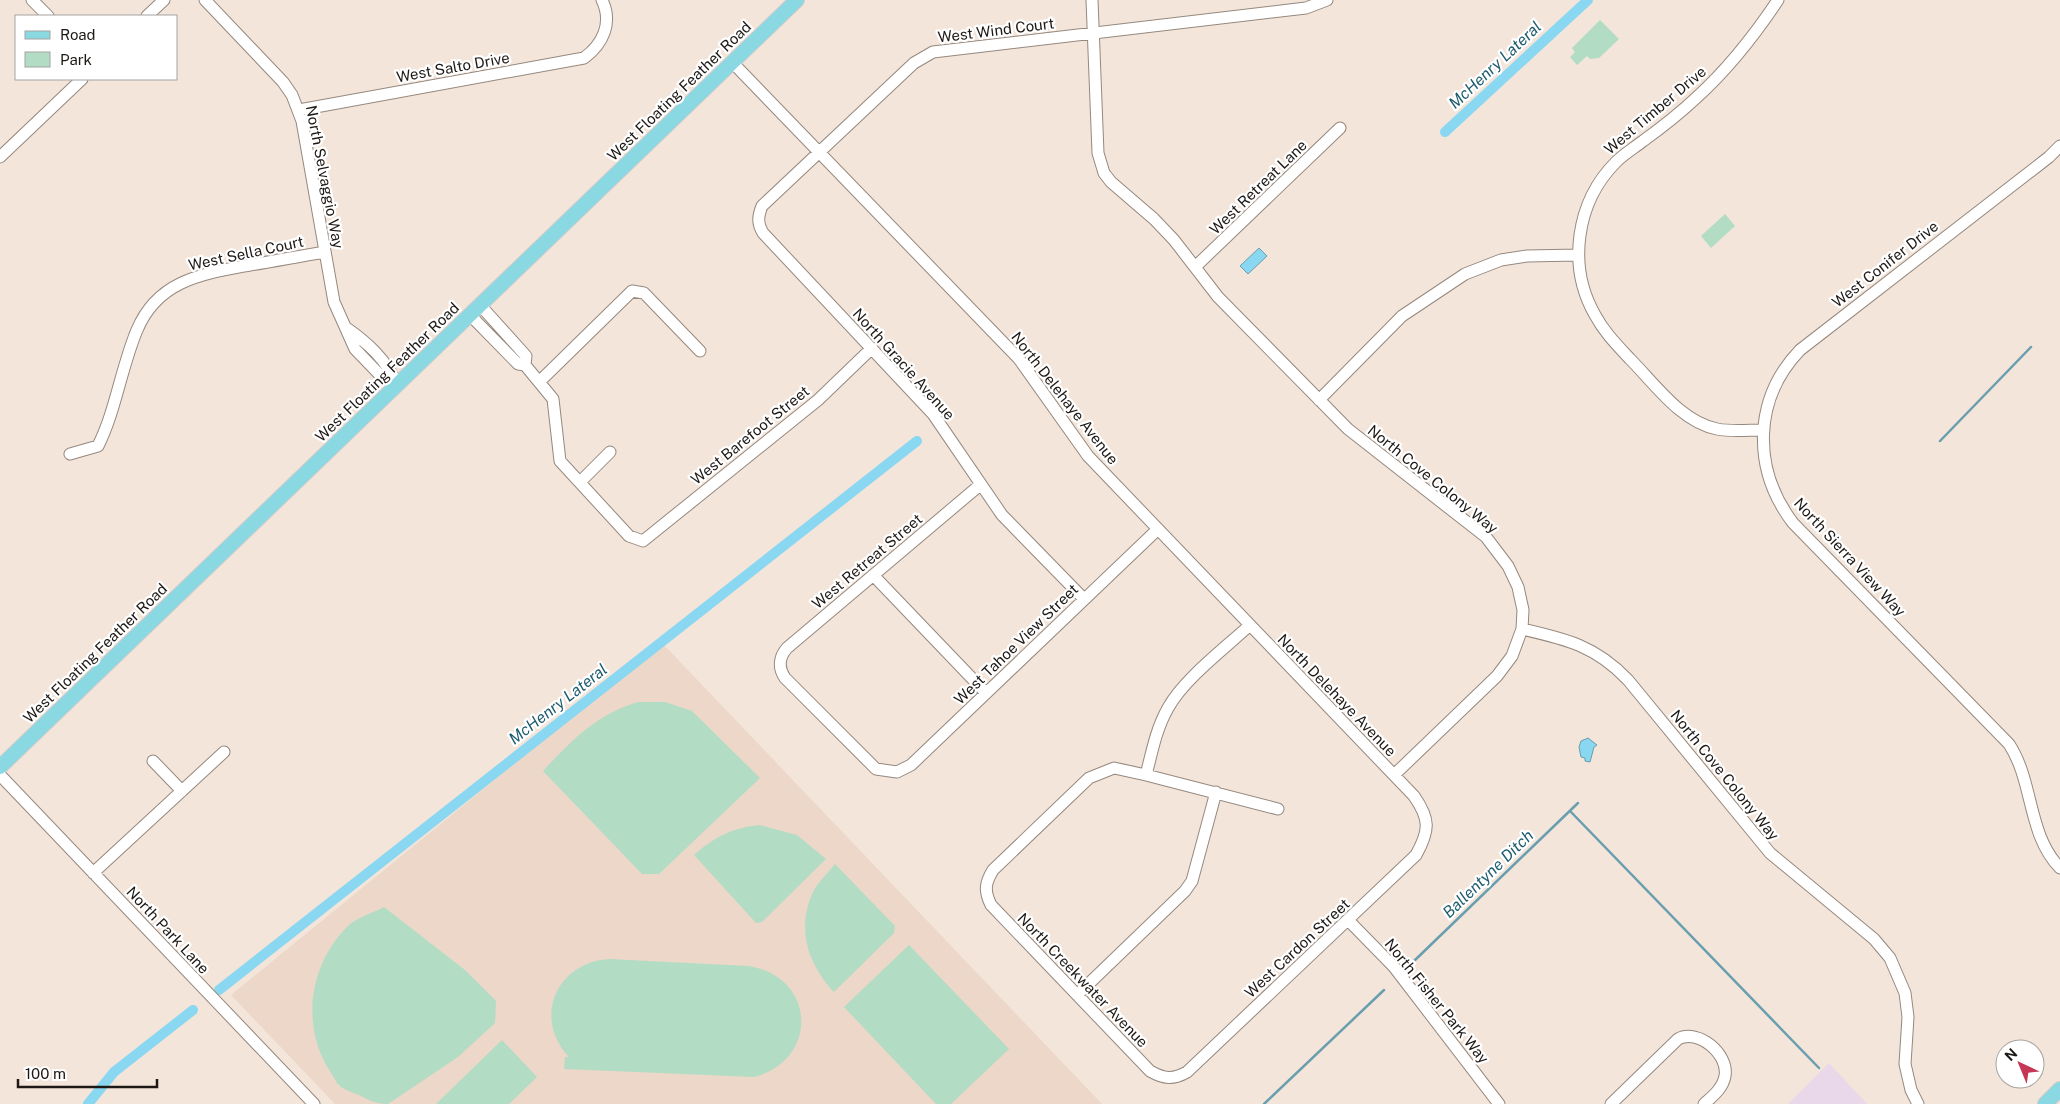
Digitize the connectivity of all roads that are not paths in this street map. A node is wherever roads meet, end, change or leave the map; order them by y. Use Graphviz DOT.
graph roads {
  1 [pos="32,0"];
  2 [pos="164,0"];
  3 [pos="205,0"];
  4 [pos="602,0"];
  5 [pos="797,0"];
  6 [pos="1092,0"];
  7 [pos="1327,0"];
  8 [pos="1778,0"];
  9 [pos="47,15"];
  10 [pos="148,15"];
  11 [pos="1094,33"];
  12 [pos="732,62"];
  13 [pos="81,80"];
  14 [pos="299,110"];
  15 [pos="1340,128"];
  16 [pos="2060,146"];
  17 [pos="820,152"];
  18 [pos="0,157"];
  19 [pos="758,220"];
  20 [pos="325,252"];
  21 [pos="1578,255"];
  22 [pos="1195,267"];
  23 [pos="480,305"];
  24 [pos="470,315"];
  25 [pos="872,348"];
  26 [pos="700,351"];
  27 [pos="525,365"];
  28 [pos="539,382"];
  29 [pos="397,384"];
  30 [pos="1319,400"];
  31 [pos="1763,430"];
  32 [pos="610,452"];
  33 [pos="70,454"];
  34 [pos="580,482"];
  35 [pos="980,485"];
  36 [pos="1158,529"];
  37 [pos="873,575"];
  38 [pos="1084,599"];
  39 [pos="1250,626"];
  40 [pos="1522,629"];
  41 [pos="986,693"];
  42 [pos="224,752"];
  43 [pos="153,761"];
  44 [pos="0,767"];
  45 [pos="890,773"];
  46 [pos="0,775"];
  47 [pos="1146,775"];
  48 [pos="1394,775"];
  49 [pos="182,791"];
  50 [pos="1216,792"];
  51 [pos="1278,810"];
  52 [pos="1427,824"];
  53 [pos="2060,868"];
  54 [pos="93,873"];
  55 [pos="1348,920"];
  56 [pos="1077,995"];
  57 [pos="1170,1079"];
  58 [pos="2060,1089"];
  59 [pos="314,1104"];
  60 [pos="1499,1104"];
  61 [pos="1611,1104"];
  62 [pos="1704,1104"];
  63 [pos="1918,1104"];
  64 [pos="2045,1104"];
  1 -- 9 [label="street"];
  2 -- 10 [label="street"];
  3 -- 14 [label="street, North Selvaggio Way"];
  4 -- 14 [label="street, West Salto Drive"];
  5 -- 12 [label="main road, West Floating Feather Road"];
  6 -- 11 [label="street, North Cove Colony Way"];
  7 -- 11 [label="street, West Wind Court"];
  8 -- 21 [label="street, West Timber Drive"];
  11 -- 17 [label="street, West Wind Court"];
  11 -- 22 [label="street, North Cove Colony Way"];
  12 -- 17 [label="street, North Delehaye Avenue"];
  12 -- 23 [label="main road, West Floating Feather Road"];
  13 -- 18 [label="street"];
  14 -- 20 [label="street, North Selvaggio Way"];
  15 -- 22 [label="street, West Retreat Lane"];
  16 -- 31 [label="street, West Conifer Drive"];
  17 -- 19 [label="street, West Wind Court"];
  17 -- 36 [label="street, North Delehaye Avenue"];
  19 -- 25 [label="street, North Gracie Avenue"];
  20 -- 29 [label="street, North Selvaggio Way"];
  20 -- 33 [label="street, West Sella Court"];
  21 -- 30 [label="street"];
  21 -- 31 [label="street"];
  22 -- 30 [label="street, North Cove Colony Way"];
  23 -- 24 [label="main road, West Floating Feather Road"];
  23 -- 27 [label="street"];
  24 -- 27 [label="street"];
  24 -- 29 [label="main road, West Floating Feather Road"];
  25 -- 34 [label="street, West Barefoot Street"];
  25 -- 35 [label="street, North Gracie Avenue"];
  26 -- 28 [label="street"];
  27 -- 28 [label="street"];
  28 -- 34 [label="street"];
  29 -- 44 [label="main road, West Floating Feather Road"];
  30 -- 40 [label="street, North Cove Colony Way"];
  31 -- 53 [label="street, North Sierra View Way"];
  32 -- 34 [label="street"];
  35 -- 37 [label="street, West Retreat Street"];
  35 -- 38 [label="street, North Gracie Avenue"];
  36 -- 38 [label="street, West Tahoe View Street"];
  36 -- 39 [label="street, North Delehaye Avenue"];
  37 -- 41 [label="street"];
  37 -- 45 [label="street, West Retreat Street"];
  38 -- 41 [label="street, West Tahoe View Street"];
  39 -- 47 [label="street"];
  39 -- 48 [label="street, North Delehaye Avenue"];
  40 -- 48 [label="street"];
  40 -- 63 [label="street, North Cove Colony Way"];
  41 -- 45 [label="street, West Tahoe View Street"];
  42 -- 49 [label="street"];
  43 -- 49 [label="street"];
  46 -- 54 [label="street, North Park Lane"];
  47 -- 50 [label="street"];
  47 -- 56 [label="street, North Creekwater Avenue"];
  48 -- 52 [label="street, North Delehaye Avenue"];
  49 -- 54 [label="street"];
  50 -- 51 [label="street"];
  50 -- 56 [label="street"];
  52 -- 55 [label="street, West Cardon Street"];
  54 -- 59 [label="street, North Park Lane"];
  55 -- 57 [label="street, West Cardon Street"];
  55 -- 60 [label="street, North Fisher Park Way"];
  56 -- 57 [label="street, North Creekwater Avenue"];
  58 -- 64 [label="main road"];
  61 -- 62 [label="street"];
}
